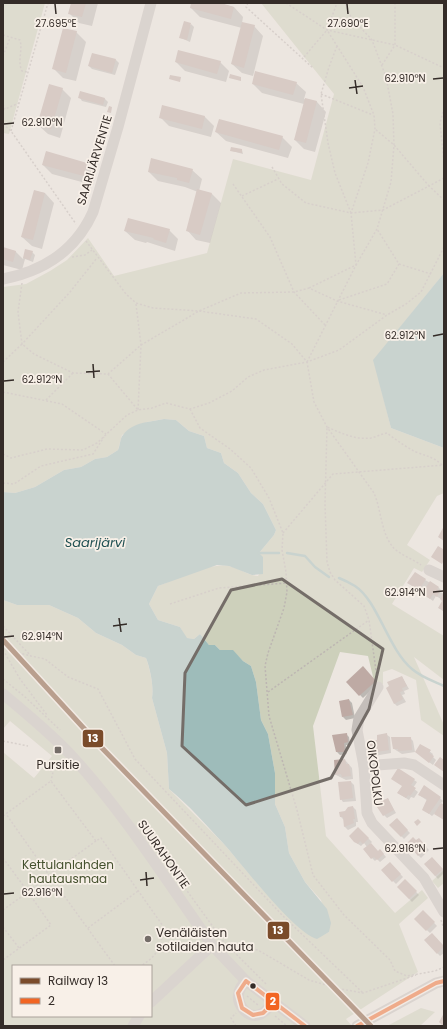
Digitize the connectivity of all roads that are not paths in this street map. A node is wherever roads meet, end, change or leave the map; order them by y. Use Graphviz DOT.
graph roads {
  1 [pos="151,3"];
  2 [pos="3,279"];
  3 [pos="429,570"];
  4 [pos="444,577"];
  5 [pos="378,687"];
  6 [pos="3,694"];
  7 [pos="364,766"];
  8 [pos="444,785"];
  9 [pos="441,914"];
  10 [pos="212,945"];
  11 [pos="246,981"];
  12 [pos="444,981"];
  13 [pos="152,1001"];
  14 [pos="273,1003"];
  15 [pos="138,1017"];
  16 [pos="133,1026"];
  17 [pos="305,1026"];
  18 [pos="357,1026"];
  1 -- 2 [label="street, SAARIJÄRVENTIE"];
  3 -- 4 [label="street"];
  5 -- 7 [label="street, OIKOPOLKU"];
  6 -- 10 [label="street, SUURAHONTIE"];
  7 -- 8 [label="street"];
  7 -- 9 [label="street, OIKOPOLKU"];
  10 -- 11 [label="street, SUURAHONTIE"];
  10 -- 13 [label="street"];
  11 -- 14 [label="street, SUURAHONTIE"];
  11 -- 14 [label="street"];
  12 -- 18 [label="street"];
  14 -- 17 [label="street, SUURAHONTIE"];
  15 -- 16 [label="street"];
}
